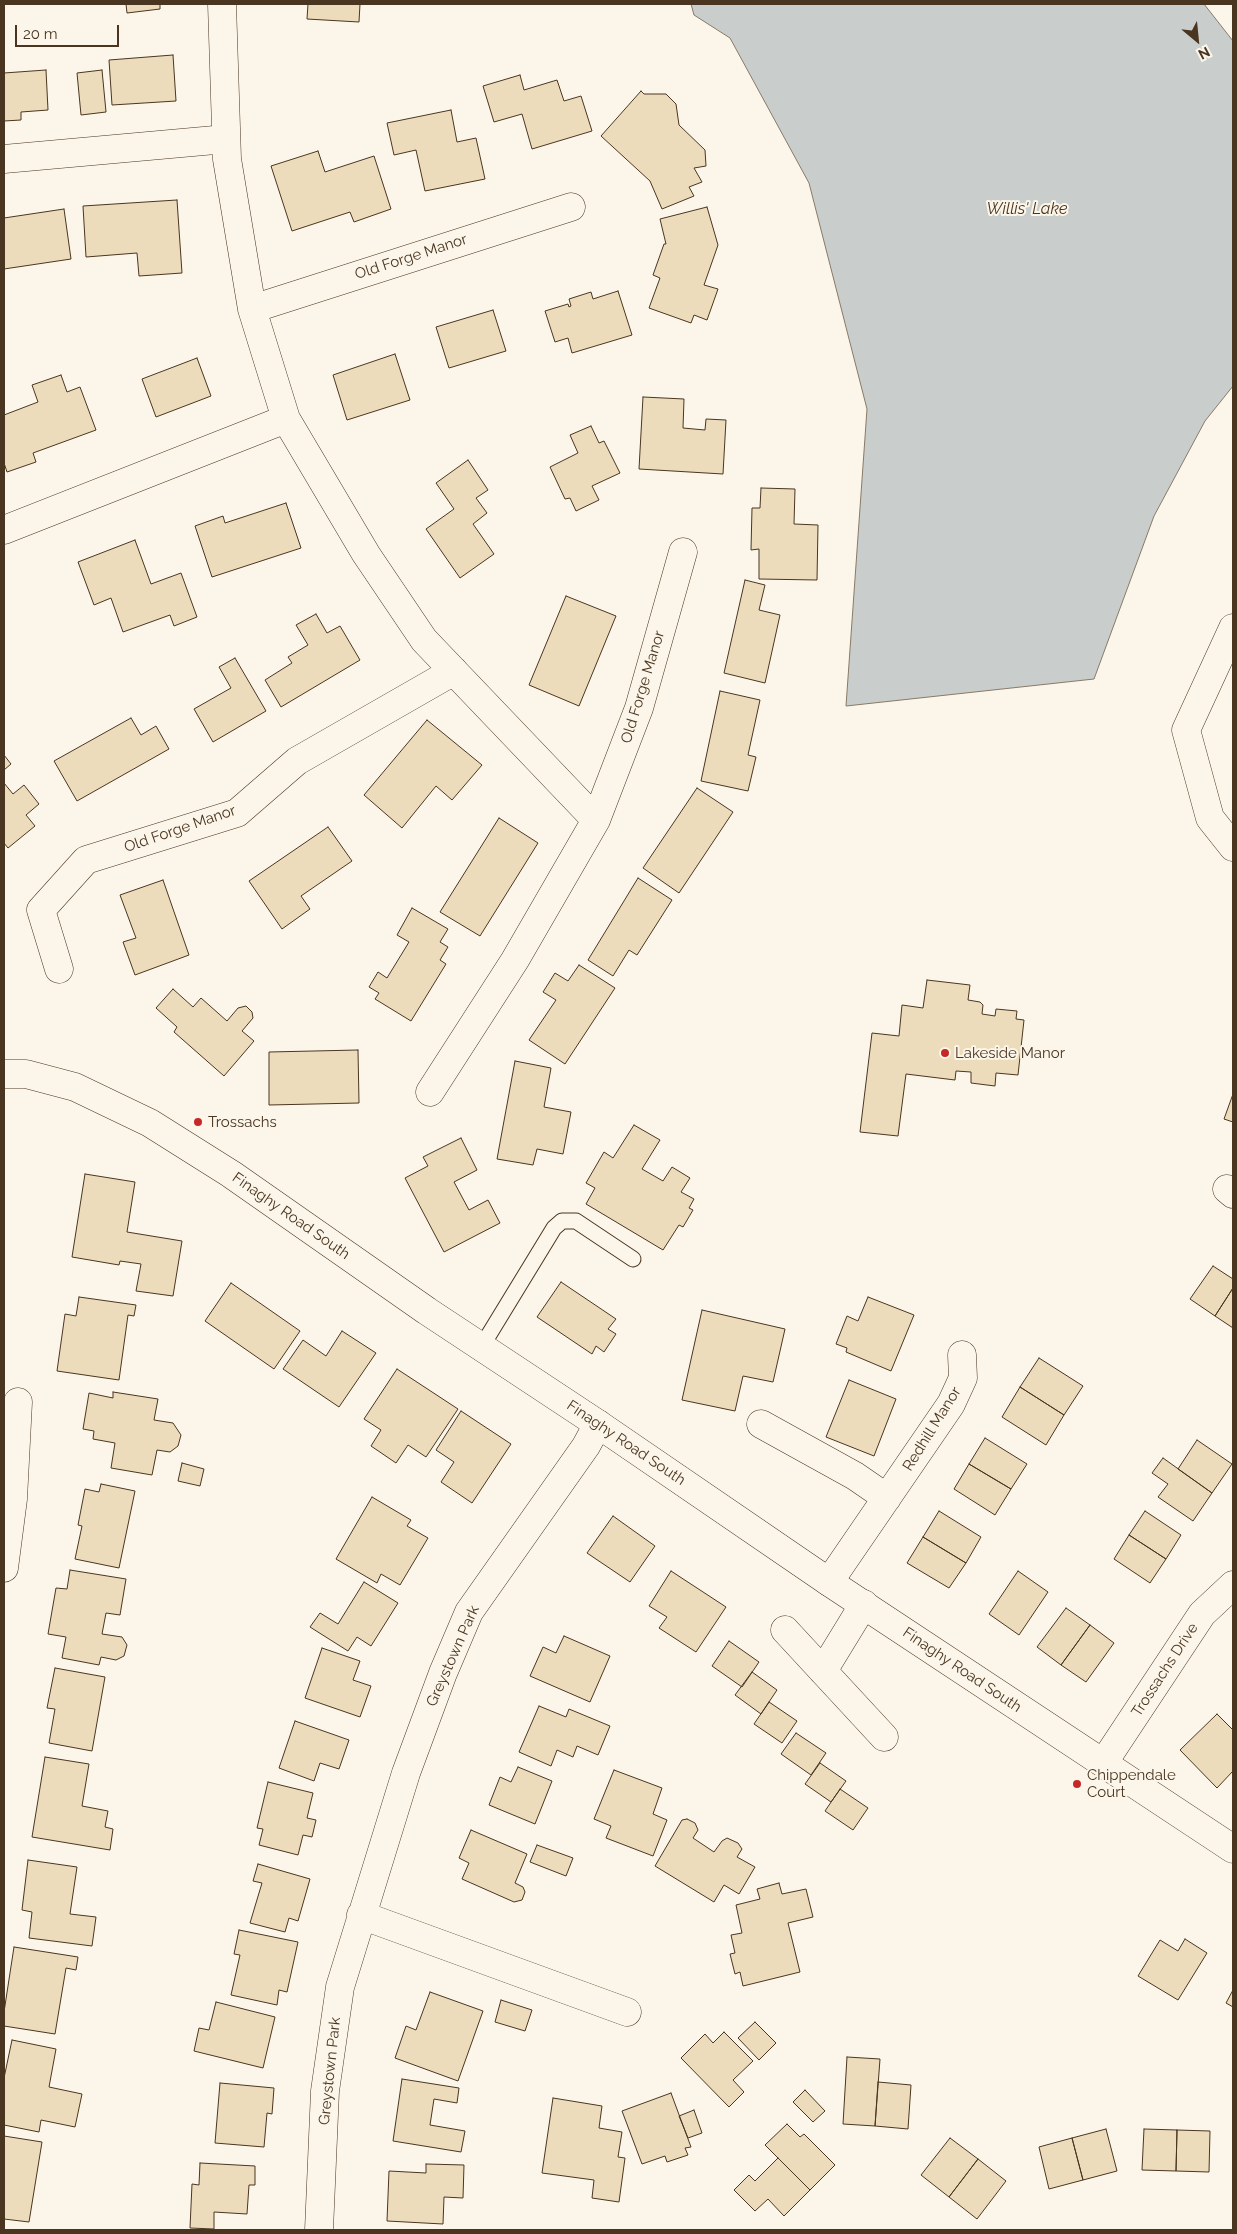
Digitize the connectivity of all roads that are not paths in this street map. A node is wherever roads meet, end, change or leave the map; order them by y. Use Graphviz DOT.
graph roads {
  1 [pos="222,4"];
  2 [pos="226,139"];
  3 [pos="4,159"];
  4 [pos="571,207"];
  5 [pos="252,309"];
  6 [pos="286,419"];
  7 [pos="4,530"];
  8 [pos="683,552"];
  9 [pos="1233,628"];
  10 [pos="454,671"];
  11 [pos="596,820"];
  12 [pos="1233,847"];
  13 [pos="59,969"];
  14 [pos="4,1074"];
  15 [pos="430,1092"];
  16 [pos="633,1260"];
  17 [pos="482,1346"];
  18 [pos="962,1355"];
  19 [pos="18,1402"];
  20 [pos="598,1424"];
  21 [pos="761,1424"];
  22 [pos="887,1498"];
  23 [pos="4,1568"];
  24 [pos="829,1582"];
  25 [pos="1233,1585"];
  26 [pos="864,1604"];
  27 [pos="785,1630"];
  28 [pos="823,1671"];
  29 [pos="884,1738"];
  30 [pos="1104,1762"];
  31 [pos="1233,1849"];
  32 [pos="361,1915"];
  33 [pos="627,2012"];
  34 [pos="318,2230"];
  1 -- 2 [label="street"];
  2 -- 3 [label="street"];
  2 -- 5 [label="street"];
  4 -- 5 [label="street, Old Forge Manor"];
  5 -- 6 [label="street"];
  6 -- 7 [label="street"];
  6 -- 10 [label="street"];
  8 -- 11 [label="street, Old Forge Manor"];
  9 -- 12 [label="street"];
  10 -- 11 [label="street"];
  10 -- 13 [label="street, Old Forge Manor"];
  11 -- 15 [label="street, Old Forge Manor"];
  14 -- 17 [label="street, Finaghy Road South"];
  16 -- 17 [label="lane"];
  17 -- 20 [label="street, Finaghy Road South"];
  18 -- 22 [label="street, Redhill Manor"];
  19 -- 23 [label="street"];
  20 -- 24 [label="street, Finaghy Road South"];
  20 -- 32 [label="street, Greystown Park"];
  21 -- 22 [label="street"];
  22 -- 24 [label="street, Redhill Manor"];
  24 -- 26 [label="street, Finaghy Road South"];
  25 -- 30 [label="street, Trossachs Drive"];
  26 -- 28 [label="street"];
  26 -- 30 [label="street, Finaghy Road South"];
  27 -- 28 [label="street"];
  28 -- 29 [label="street"];
  30 -- 31 [label="street, Finaghy Road South"];
  32 -- 33 [label="street"];
  32 -- 34 [label="street, Greystown Park"];
}
